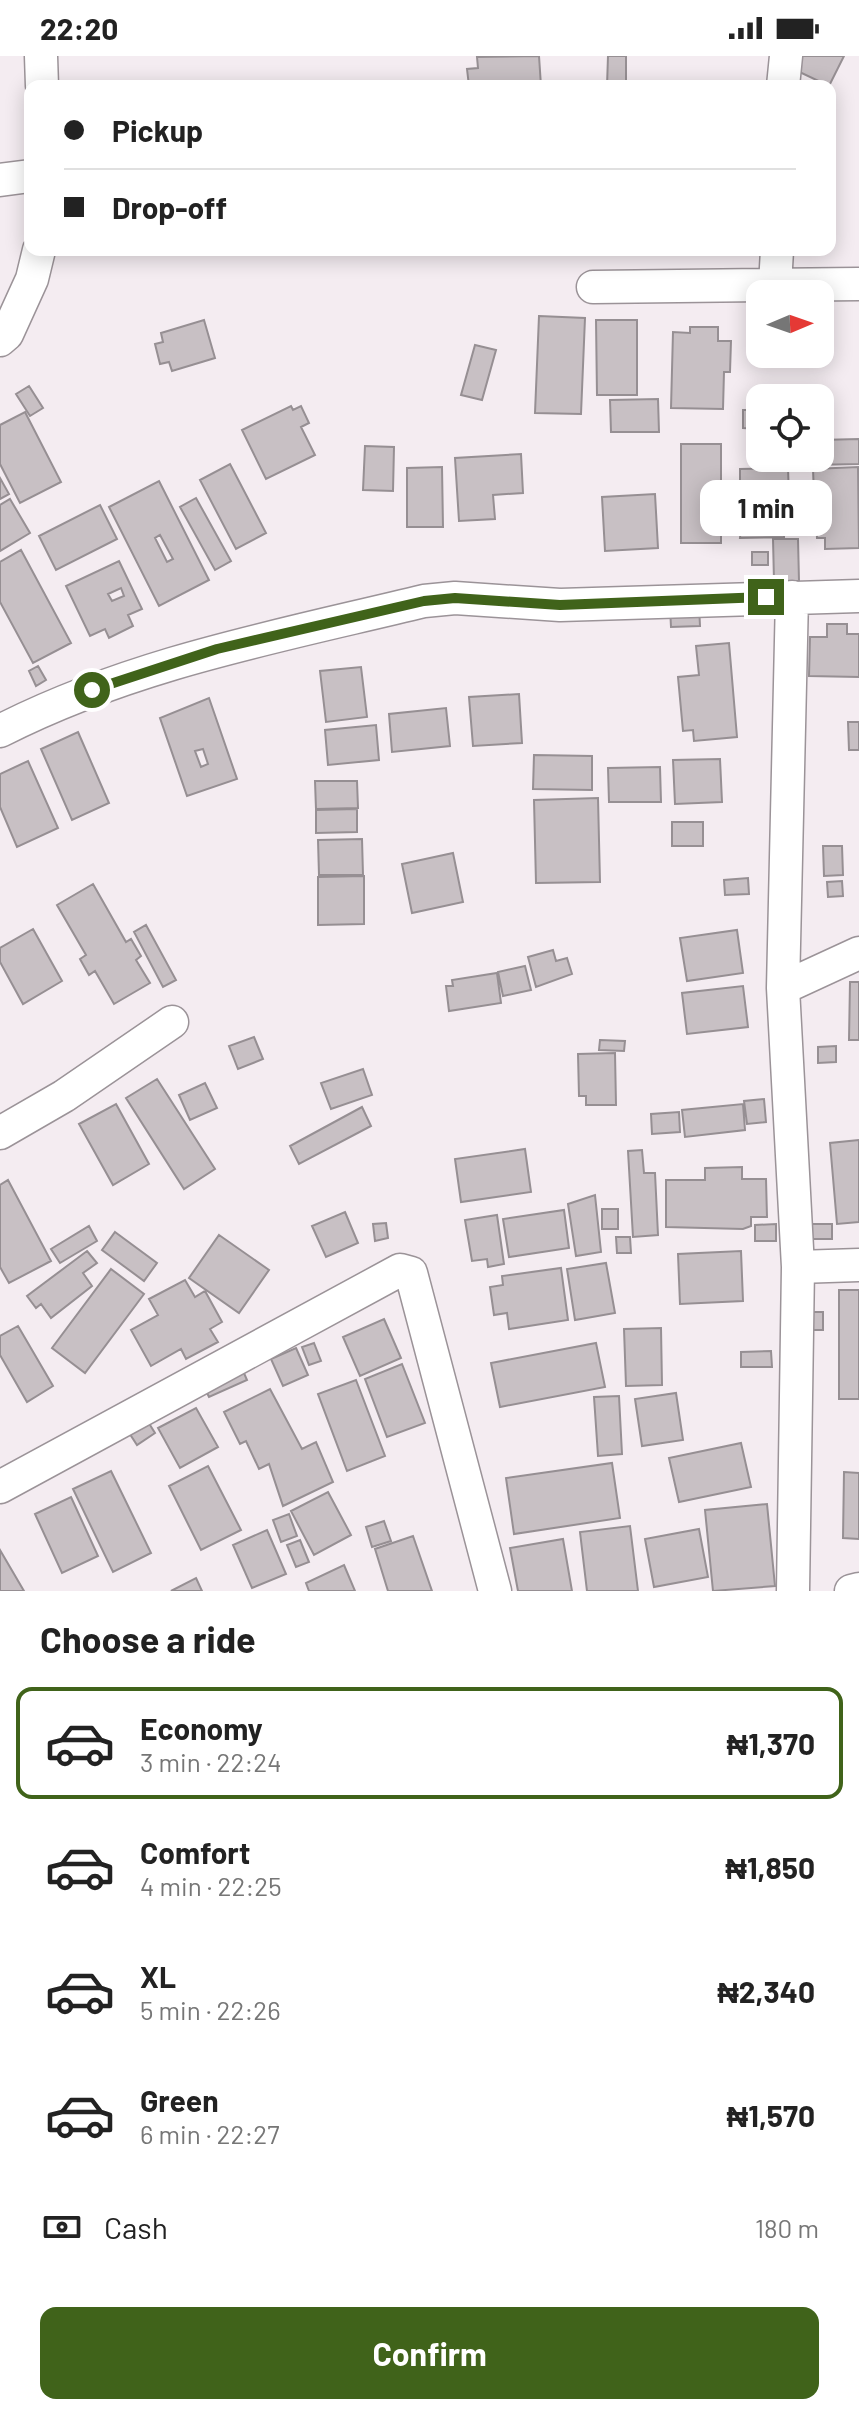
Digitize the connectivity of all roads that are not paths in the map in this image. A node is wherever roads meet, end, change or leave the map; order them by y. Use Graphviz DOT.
graph roads {
  1 [pos="41,56"];
  2 [pos="786,56"];
  3 [pos="42,80"];
  4 [pos="784,80"];
  5 [pos="24,177"];
  6 [pos="0,180"];
  7 [pos="38,256"];
  8 [pos="777,256"];
  9 [pos="775,280"];
  10 [pos="834,284"];
  11 [pos="859,284"];
  12 [pos="746,285"];
  13 [pos="593,287"];
  14 [pos="0,340"];
  15 [pos="859,596"];
  16 [pos="792,597"];
  17 [pos="0,731"];
  18 [pos="859,953"];
  19 [pos="783,988"];
  20 [pos="172,1022"];
  21 [pos="0,1133"];
  22 [pos="859,1265"];
  23 [pos="798,1267"];
  24 [pos="0,1487"];
  25 [pos="859,1589"];
  26 [pos="495,1591"];
  27 [pos="793,1591"];
  28 [pos="851,1591"];
  1 -- 3 [label="street"];
  2 -- 4 [label="street"];
  5 -- 6 [label="street"];
  7 -- 14 [label="street"];
  8 -- 9 [label="street"];
  10 -- 11 [label="street"];
  12 -- 13 [label="street"];
  15 -- 16 [label="street"];
  16 -- 17 [label="street"];
  16 -- 19 [label="street"];
  18 -- 19 [label="street"];
  19 -- 23 [label="street"];
  20 -- 21 [label="street"];
  22 -- 23 [label="street"];
  23 -- 27 [label="street"];
  24 -- 26 [label="street"];
  25 -- 28 [label="street"];
}
